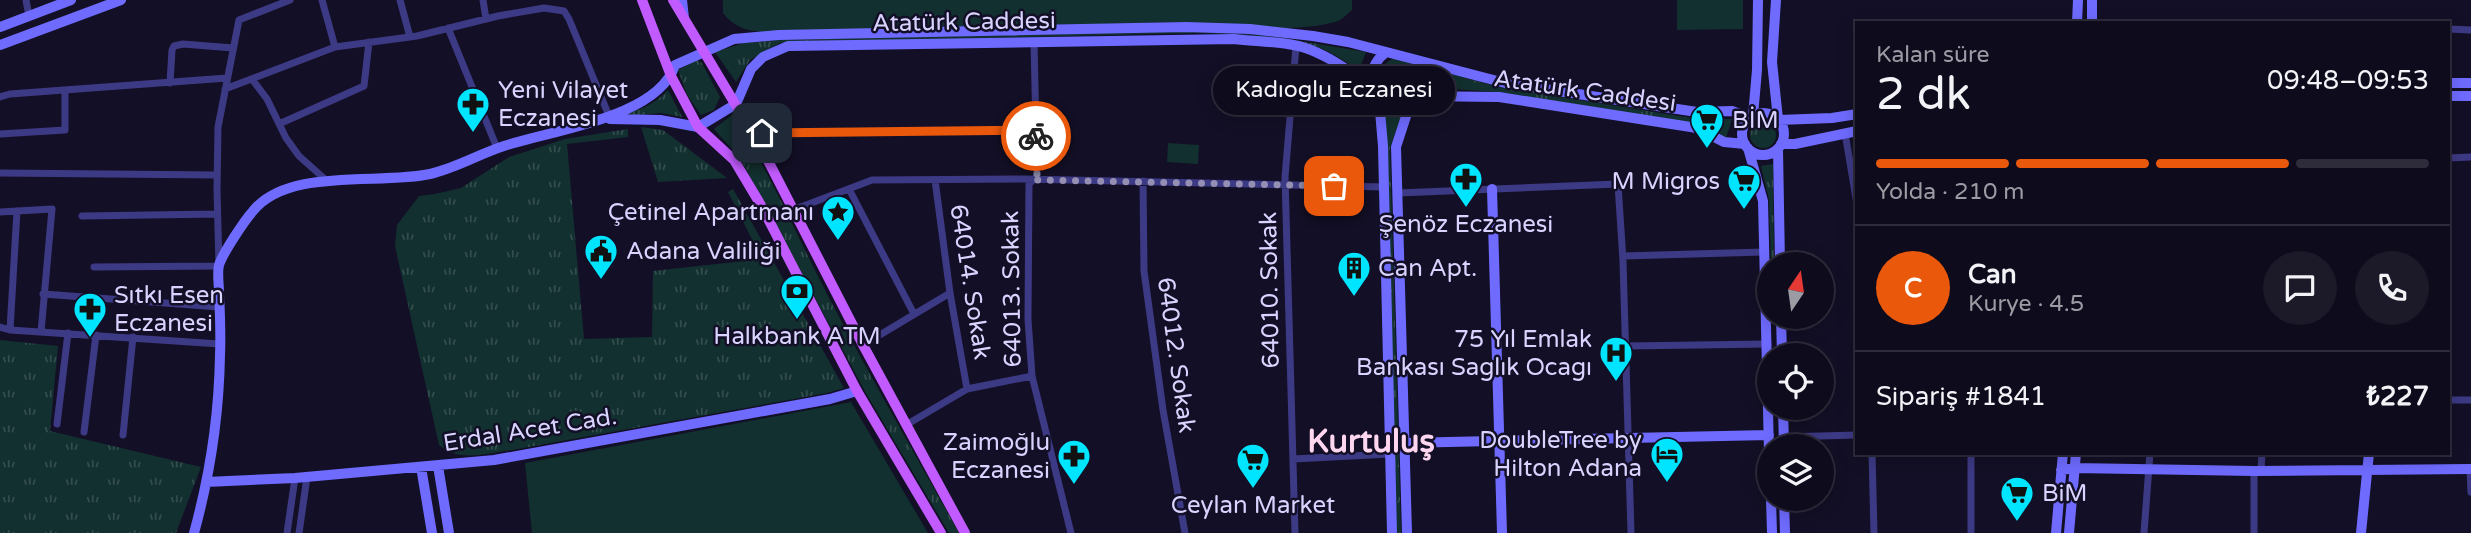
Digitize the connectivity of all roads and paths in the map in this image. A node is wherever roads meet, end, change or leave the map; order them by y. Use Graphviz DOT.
graph roads {
  1 [pos="26,0"];
  2 [pos="121,0"];
  3 [pos="290,0"];
  4 [pos="322,0"];
  5 [pos="400,0"];
  6 [pos="483,0"];
  7 [pos="642,0"];
  8 [pos="673,0"];
  9 [pos="682,0"];
  10 [pos="1758,0"];
  11 [pos="1776,0"];
  12 [pos="2078,0"];
  13 [pos="2092,0"];
  14 [pos="65,1"];
  15 [pos="29,16"];
  16 [pos="684,18"];
  17 [pos="486,19"];
  18 [pos="2077,21"];
  19 [pos="2092,21"];
  20 [pos="0,27"];
  21 [pos="448,28"];
  22 [pos="2450,29"];
  23 [pos="2471,30"];
  24 [pos="410,37"];
  25 [pos="369,42"];
  26 [pos="1034,42"];
  27 [pos="0,46"];
  28 [pos="1296,46"];
  29 [pos="335,47"];
  30 [pos="233,48"];
  31 [pos="1386,52"];
  32 [pos="704,53"];
  33 [pos="1423,62"];
  34 [pos="671,76"];
  35 [pos="227,78"];
  36 [pos="252,79"];
  37 [pos="170,82"];
  38 [pos="2450,83"];
  39 [pos="2471,83"];
  40 [pos="225,89"];
  41 [pos="65,90"];
  42 [pos="1380,93"];
  43 [pos="2450,96"];
  44 [pos="2471,96"];
  45 [pos="0,97"];
  46 [pos="1413,97"];
  47 [pos="736,104"];
  48 [pos="1855,114"];
  49 [pos="607,117"];
  50 [pos="1751,117"];
  51 [pos="1778,120"];
  52 [pos="279,124"];
  53 [pos="698,127"];
  54 [pos="1036,130"];
  55 [pos="1855,131"];
  56 [pos="752,133"];
  57 [pos="1845,133"];
  58 [pos="0,134"];
  59 [pos="1746,146"];
  60 [pos="1779,146"];
  61 [pos="496,148"];
  62 [pos="2450,158"];
  63 [pos="2471,158"];
  64 [pos="0,173"];
  65 [pos="217,175"];
  66 [pos="935,180"];
  67 [pos="1033,180"];
  68 [pos="1143,181"];
  69 [pos="327,182"];
  70 [pos="1286,184"];
  71 [pos="1384,187"];
  72 [pos="849,189"];
  73 [pos="1492,189"];
  74 [pos="1855,192"];
  75 [pos="1398,193"];
  76 [pos="793,210"];
  77 [pos="17,211"];
  78 [pos="0,212"];
  79 [pos="217,214"];
  80 [pos="82,216"];
  81 [pos="1757,252"];
  82 [pos="1764,252"];
  83 [pos="1780,252"];
  84 [pos="1623,256"];
  85 [pos="219,266"];
  86 [pos="94,267"];
  87 [pos="950,293"];
  88 [pos="43,294"];
  89 [pos="219,307"];
  90 [pos="914,314"];
  91 [pos="0,327"];
  92 [pos="10,330"];
  93 [pos="41,332"];
  94 [pos="68,333"];
  95 [pos="96,335"];
  96 [pos="133,337"];
  97 [pos="220,344"];
  98 [pos="1757,344"];
  99 [pos="863,345"];
  100 [pos="1626,346"];
  101 [pos="1032,376"];
  102 [pos="967,389"];
  103 [pos="857,391"];
  104 [pos="2450,400"];
  105 [pos="2471,400"];
  106 [pos="57,424"];
  107 [pos="906,425"];
  108 [pos="84,432"];
  109 [pos="123,435"];
  110 [pos="1757,435"];
  111 [pos="1855,435"];
  112 [pos="1629,437"];
  113 [pos="1834,437"];
  114 [pos="1499,441"];
  115 [pos="1404,443"];
  116 [pos="1390,454"];
  117 [pos="1872,455"];
  118 [pos="1971,455"];
  119 [pos="2063,455"];
  120 [pos="2076,455"];
  121 [pos="2150,455"];
  122 [pos="2262,455"];
  123 [pos="2368,455"];
  124 [pos="1293,459"];
  125 [pos="438,466"];
  126 [pos="421,467"];
  127 [pos="2075,468"];
  128 [pos="2471,469"];
  129 [pos="2062,470"];
  130 [pos="2150,470"];
  131 [pos="2368,470"];
  132 [pos="2258,471"];
  133 [pos="307,477"];
  134 [pos="295,478"];
  135 [pos="206,482"];
  136 [pos="2471,492"];
  137 [pos="1771,511"];
  138 [pos="1784,511"];
  139 [pos="194,533"];
  140 [pos="287,533"];
  141 [pos="299,533"];
  142 [pos="432,533"];
  143 [pos="449,533"];
  144 [pos="941,533"];
  145 [pos="965,533"];
  146 [pos="1070,533"];
  147 [pos="1185,533"];
  148 [pos="1295,533"];
  149 [pos="1392,533"];
  150 [pos="1407,533"];
  151 [pos="1502,533"];
  152 [pos="1631,533"];
  153 [pos="1772,533"];
  154 [pos="1785,533"];
  155 [pos="1874,533"];
  156 [pos="1971,533"];
  157 [pos="2056,533"];
  158 [pos="2069,533"];
  159 [pos="2144,533"];
  160 [pos="2254,533"];
  161 [pos="2361,533"];
  1 -- 15 [label="street"];
  2 -- 27 [label="main road"];
  3 -- 30 [label="street"];
  4 -- 29 [label="street"];
  5 -- 24 [label="street"];
  6 -- 17 [label="street"];
  7 -- 34 [label="main road"];
  8 -- 16 [label="main road"];
  9 -- 16 [label="main road"];
  10 -- 50 [label="main road"];
  11 -- 51 [label="main road"];
  12 -- 18 [label="main road"];
  13 -- 19 [label="main road"];
  14 -- 15 [label="main road"];
  15 -- 20 [label="main road"];
  16 -- 32 [label="main road"];
  17 -- 21 [label="street"];
  17 -- 49 [label="street"];
  21 -- 24 [label="street"];
  21 -- 61 [label="street"];
  22 -- 23 [label="street"];
  24 -- 25 [label="street"];
  25 -- 29 [label="street"];
  25 -- 52 [label="street"];
  26 -- 28 [label="main road, Atatürk Caddesi"];
  26 -- 47 [label="main road, Atatürk Caddesi"];
  26 -- 54 [label="street, 64013. Sokak"];
  28 -- 42 [label="main road, Atatürk Caddesi"];
  28 -- 70 [label="street, 64010. Sokak"];
  29 -- 36 [label="street"];
  30 -- 35 [label="street"];
  30 -- 37 [label="street"];
  31 -- 32 [label="main road, Atatürk Caddesi"];
  31 -- 33 [label="main road"];
  31 -- 42 [label="main road"];
  32 -- 34 [label="main road, Atatürk Caddesi"];
  32 -- 47 [label="main road"];
  33 -- 46 [label="main road"];
  33 -- 50 [label="main road, Atatürk Caddesi"];
  34 -- 49 [label="main road, Atatürk Caddesi"];
  34 -- 53 [label="main road"];
  35 -- 37 [label="street"];
  35 -- 40 [label="street"];
  36 -- 40 [label="street"];
  36 -- 52 [label="street"];
  37 -- 41 [label="street"];
  38 -- 39 [label="main road"];
  40 -- 65 [label="street"];
  41 -- 45 [label="street"];
  41 -- 58 [label="street"];
  42 -- 46 [label="main road"];
  42 -- 71 [label="main road"];
  43 -- 44 [label="main road"];
  46 -- 59 [label="main road, Atatürk Caddesi"];
  46 -- 75 [label="main road"];
  47 -- 53 [label="main road"];
  47 -- 56 [label="main road"];
  48 -- 51 [label="main road"];
  49 -- 53 [label="main road"];
  49 -- 61 [label="main road"];
  50 -- 51 [label="main road"];
  50 -- 59 [label="main road"];
  51 -- 60 [label="main road"];
  52 -- 69 [label="street"];
  53 -- 103 [label="main road"];
  54 -- 56 [label="street"];
  54 -- 67 [label="street, 64013. Sokak"];
  55 -- 57 [label="main road"];
  56 -- 76 [label="main road"];
  57 -- 60 [label="main road"];
  57 -- 74 [label="street"];
  59 -- 60 [label="main road"];
  59 -- 82 [label="main road"];
  60 -- 83 [label="main road"];
  61 -- 69 [label="main road"];
  62 -- 63 [label="street"];
  64 -- 65 [label="street"];
  65 -- 79 [label="street"];
  66 -- 67 [label="street"];
  66 -- 72 [label="street"];
  66 -- 87 [label="street, 64014. Sokak"];
  67 -- 68 [label="street"];
  67 -- 101 [label="street, 64013. Sokak"];
  68 -- 70 [label="street"];
  68 -- 147 [label="street, 64012. Sokak"];
  69 -- 85 [label="main road"];
  70 -- 71 [label="street"];
  70 -- 124 [label="street, 64010. Sokak"];
  71 -- 116 [label="main road"];
  72 -- 76 [label="street"];
  72 -- 90 [label="street"];
  73 -- 75 [label="street"];
  73 -- 84 [label="street"];
  73 -- 114 [label="main road"];
  75 -- 115 [label="main road"];
  76 -- 99 [label="main road"];
  77 -- 78 [label="street"];
  77 -- 88 [label="street"];
  77 -- 92 [label="street"];
  79 -- 80 [label="street"];
  79 -- 85 [label="street"];
  81 -- 84 [label="street"];
  84 -- 100 [label="street"];
  85 -- 86 [label="street"];
  85 -- 89 [label="main road"];
  87 -- 90 [label="street"];
  87 -- 102 [label="street, 64014. Sokak"];
  88 -- 89 [label="street"];
  88 -- 93 [label="street"];
  89 -- 97 [label="main road"];
  90 -- 99 [label="street"];
  91 -- 92 [label="street"];
  92 -- 93 [label="street"];
  93 -- 94 [label="street"];
  94 -- 95 [label="street"];
  94 -- 106 [label="street"];
  95 -- 96 [label="street"];
  95 -- 108 [label="street"];
  96 -- 97 [label="street"];
  96 -- 109 [label="street"];
  97 -- 135 [label="main road"];
  98 -- 100 [label="street"];
  99 -- 107 [label="main road"];
  100 -- 112 [label="street"];
  101 -- 102 [label="street"];
  101 -- 146 [label="street, 64013. Sokak"];
  102 -- 107 [label="street"];
  103 -- 125 [label="main road, Erdal Acet Cad."];
  103 -- 144 [label="main road"];
  104 -- 105 [label="street"];
  107 -- 145 [label="main road"];
  110 -- 112 [label="main road"];
  111 -- 113 [label="street"];
  112 -- 114 [label="main road"];
  112 -- 152 [label="street"];
  114 -- 115 [label="main road"];
  114 -- 151 [label="main road"];
  115 -- 150 [label="main road"];
  116 -- 124 [label="street"];
  116 -- 149 [label="main road"];
  117 -- 155 [label="street"];
  118 -- 156 [label="street"];
  119 -- 129 [label="main road"];
  120 -- 127 [label="main road"];
  121 -- 130 [label="street"];
  122 -- 132 [label="street"];
  123 -- 131 [label="main road"];
  124 -- 148 [label="street, 64010. Sokak"];
  125 -- 126 [label="main road, Erdal Acet Cad."];
  125 -- 143 [label="main road"];
  126 -- 133 [label="main road, Erdal Acet Cad."];
  126 -- 142 [label="main road"];
  127 -- 129 [label="main road"];
  127 -- 130 [label="main road"];
  127 -- 158 [label="main road"];
  128 -- 131 [label="main road"];
  128 -- 136 [label="street"];
  129 -- 157 [label="main road"];
  130 -- 132 [label="main road"];
  130 -- 159 [label="street"];
  131 -- 132 [label="main road"];
  131 -- 161 [label="main road"];
  132 -- 160 [label="street"];
  133 -- 134 [label="main road, Erdal Acet Cad."];
  133 -- 141 [label="street"];
  134 -- 135 [label="main road, Erdal Acet Cad."];
  134 -- 140 [label="street"];
  135 -- 139 [label="main road"];
  137 -- 153 [label="main road"];
  138 -- 154 [label="main road"];
}
